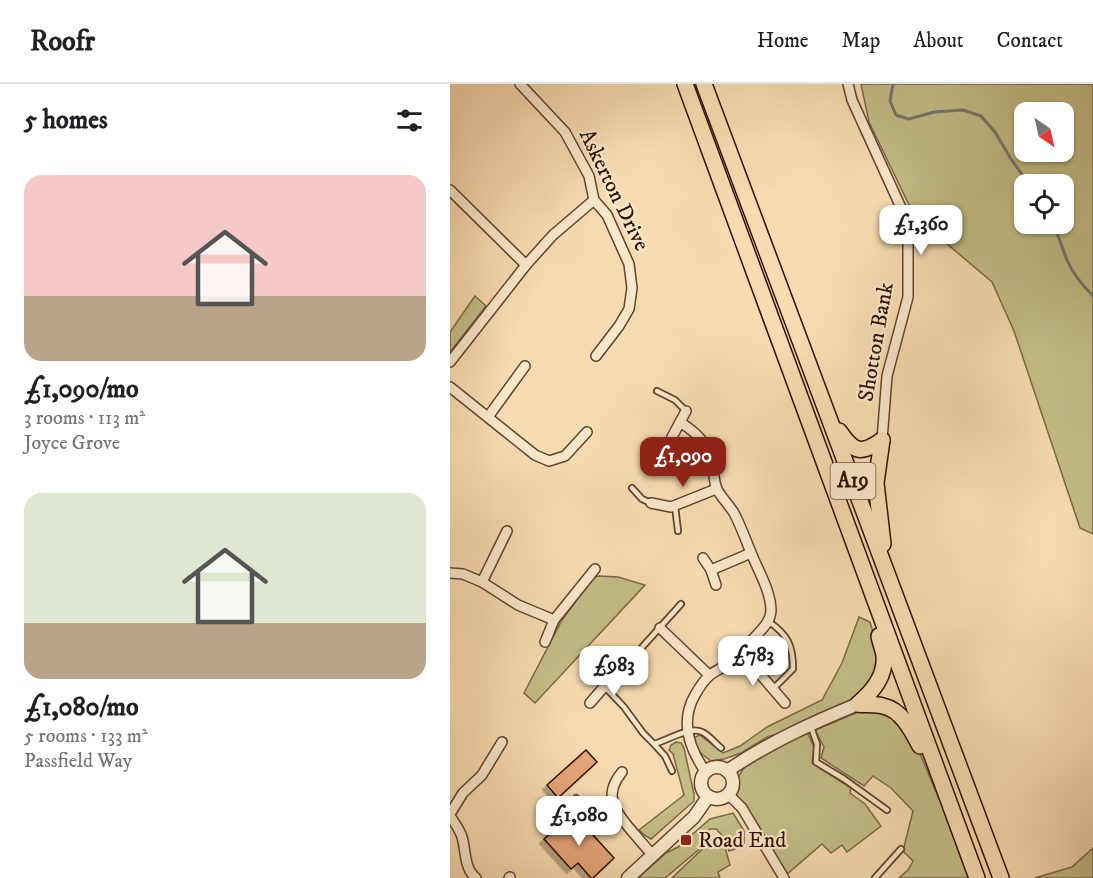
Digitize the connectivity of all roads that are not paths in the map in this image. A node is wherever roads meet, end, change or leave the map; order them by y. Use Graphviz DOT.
graph roads {
  1 [pos="520,84"];
  2 [pos="685,84"];
  3 [pos="704,84"];
  4 [pos="848,84"];
  5 [pos="450,190"];
  6 [pos="594,200"];
  7 [pos="526,265"];
  8 [pos="596,356"];
  9 [pos="450,362"];
  10 [pos="525,366"];
  11 [pos="450,387"];
  12 [pos="657,391"];
  13 [pos="686,411"];
  14 [pos="826,411"];
  15 [pos="488,417"];
  16 [pos="680,422"];
  17 [pos="587,432"];
  18 [pos="672,437"];
  19 [pos="882,440"];
  20 [pos="632,488"];
  21 [pos="716,489"];
  22 [pos="651,503"];
  23 [pos="675,506"];
  24 [pos="507,531"];
  25 [pos="678,531"];
  26 [pos="751,553"];
  27 [pos="703,558"];
  28 [pos="863,567"];
  29 [pos="595,569"];
  30 [pos="711,570"];
  31 [pos="450,573"];
  32 [pos="888,577"];
  33 [pos="482,582"];
  34 [pos="716,585"];
  35 [pos="681,604"];
  36 [pos="554,620"];
  37 [pos="768,621"];
  38 [pos="660,628"];
  39 [pos="544,642"];
  40 [pos="741,652"];
  41 [pos="636,654"];
  42 [pos="617,672"];
  43 [pos="709,675"];
  44 [pos="604,687"];
  45 [pos="773,689"];
  46 [pos="590,703"];
  47 [pos="786,703"];
  48 [pos="858,704"];
  49 [pos="810,724"];
  50 [pos="687,733"];
  51 [pos="502,742"];
  52 [pos="654,744"];
  53 [pos="721,748"];
  54 [pos="672,771"];
  55 [pos="705,771"];
  56 [pos="727,771"];
  57 [pos="622,772"];
  58 [pos="728,794"];
  59 [pos="708,796"];
  60 [pos="576,798"];
  61 [pos="612,804"];
  62 [pos="887,810"];
  63 [pos="450,815"];
  64 [pos="956,824"];
  65 [pos="980,824"];
  66 [pos="901,849"];
  67 [pos="653,855"];
  68 [pos="476,878"];
  69 [pos="628,878"];
  70 [pos="784,878"];
  71 [pos="875,878"];
  72 [pos="977,878"];
  73 [pos="1001,878"];
  74 [pos="1010,878"];
  1 -- 6 [label="street, Askerton Drive"];
  2 -- 28 [label="highway, A19"];
  3 -- 14 [label="highway, A19"];
  4 -- 19 [label="street, Shotton Bank"];
  5 -- 7 [label="street"];
  6 -- 7 [label="street"];
  6 -- 8 [label="street, Askerton Drive"];
  7 -- 9 [label="street"];
  10 -- 15 [label="street"];
  11 -- 15 [label="street"];
  12 -- 13 [label="lane"];
  13 -- 16 [label="street"];
  14 -- 19 [label="highway"];
  14 -- 32 [label="highway, A19"];
  15 -- 17 [label="street"];
  16 -- 18 [label="street"];
  16 -- 21 [label="street"];
  19 -- 32 [label="highway"];
  20 -- 22 [label="lane"];
  21 -- 23 [label="street"];
  21 -- 26 [label="street"];
  22 -- 23 [label="street"];
  23 -- 25 [label="lane"];
  24 -- 33 [label="street"];
  26 -- 30 [label="street"];
  26 -- 37 [label="street"];
  27 -- 30 [label="street"];
  28 -- 48 [label="highway"];
  28 -- 64 [label="highway, A19"];
  29 -- 36 [label="street"];
  30 -- 34 [label="street"];
  31 -- 33 [label="street"];
  32 -- 65 [label="highway, A19"];
  33 -- 36 [label="street"];
  35 -- 38 [label="lane"];
  36 -- 39 [label="street"];
  37 -- 40 [label="street"];
  37 -- 45 [label="lane"];
  38 -- 41 [label="lane"];
  38 -- 43 [label="street"];
  40 -- 43 [label="street"];
  40 -- 45 [label="street"];
  42 -- 44 [label="street"];
  43 -- 50 [label="street"];
  44 -- 46 [label="street"];
  44 -- 52 [label="lane"];
  45 -- 47 [label="street"];
  48 -- 49 [label="street"];
  48 -- 64 [label="highway"];
  49 -- 56 [label="street"];
  49 -- 62 [label="lane"];
  50 -- 52 [label="lane"];
  50 -- 53 [label="lane"];
  50 -- 55 [label="street"];
  51 -- 63 [label="street"];
  52 -- 54 [label="lane"];
  55 -- 56 [label="street"];
  55 -- 59 [label="street"];
  56 -- 58 [label="street"];
  57 -- 61 [label="street"];
  58 -- 59 [label="street"];
  58 -- 70 [label="street"];
  59 -- 67 [label="street"];
  60 -- 61 [label="lane"];
  61 -- 67 [label="street"];
  63 -- 68 [label="street"];
  64 -- 72 [label="highway, A19"];
  65 -- 73 [label="highway, A19"];
  65 -- 74 [label="highway"];
  66 -- 71 [label="lane"];
  67 -- 69 [label="street"];
}
